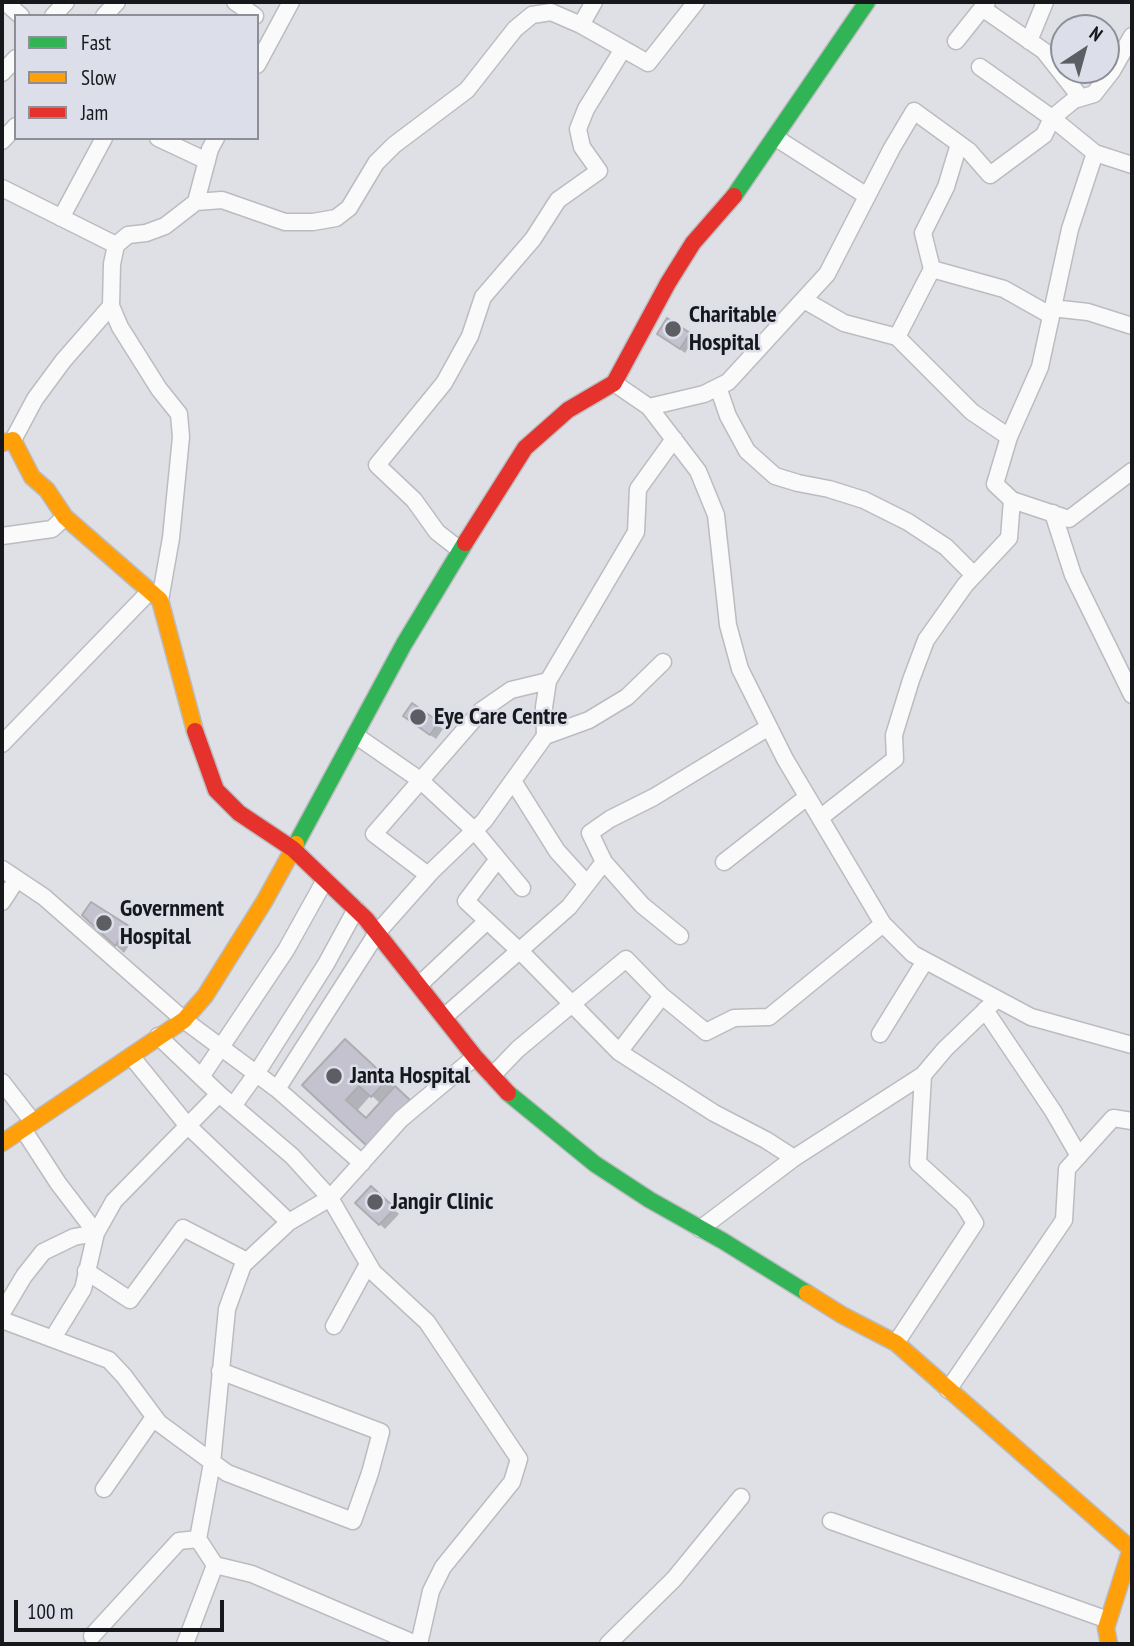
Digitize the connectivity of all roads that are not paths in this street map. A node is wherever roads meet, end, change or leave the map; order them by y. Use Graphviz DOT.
graph roads {
  1 [pos="5,2"];
  2 [pos="235,2"];
  3 [pos="291,2"];
  4 [pos="594,2"];
  5 [pos="696,2"];
  6 [pos="867,2"];
  7 [pos="1045,2"];
  8 [pos="985,5"];
  9 [pos="19,14"];
  10 [pos="253,14"];
  11 [pos="259,18"];
  12 [pos="582,25"];
  13 [pos="276,30"];
  14 [pos="1132,36"];
  15 [pos="956,41"];
  16 [pos="1029,41"];
  17 [pos="623,49"];
  18 [pos="14,60"];
  19 [pos="259,61"];
  20 [pos="980,67"];
  21 [pos="2,73"];
  22 [pos="1081,98"];
  23 [pos="1052,118"];
  24 [pos="14,128"];
  25 [pos="776,138"];
  26 [pos="103,140"];
  27 [pos="162,140"];
  28 [pos="215,140"];
  29 [pos="2,141"];
  30 [pos="959,144"];
  31 [pos="1096,153"];
  32 [pos="207,161"];
  33 [pos="1132,165"];
  34 [pos="2,188"];
  35 [pos="867,196"];
  36 [pos="196,202"];
  37 [pos="61,218"];
  38 [pos="116,245"];
  39 [pos="932,269"];
  40 [pos="804,299"];
  41 [pos="111,306"];
  42 [pos="1051,311"];
  43 [pos="1132,326"];
  44 [pos="897,337"];
  45 [pos="614,383"];
  46 [pos="718,387"];
  47 [pos="649,407"];
  48 [pos="1009,437"];
  49 [pos="674,439"];
  50 [pos="7,441"];
  51 [pos="1132,471"];
  52 [pos="1012,500"];
  53 [pos="1053,513"];
  54 [pos="65,517"];
  55 [pos="2,536"];
  56 [pos="460,550"];
  57 [pos="974,575"];
  58 [pos="155,595"];
  59 [pos="663,662"];
  60 [pos="548,681"];
  61 [pos="1132,695"];
  62 [pos="769,727"];
  63 [pos="355,735"];
  64 [pos="545,736"];
  65 [pos="2,744"];
  66 [pos="420,780"];
  67 [pos="513,780"];
  68 [pos="807,797"];
  69 [pos="820,818"];
  70 [pos="474,830"];
  71 [pos="293,849"];
  72 [pos="498,859"];
  73 [pos="604,862"];
  74 [pos="724,862"];
  75 [pos="2,869"];
  76 [pos="428,875"];
  77 [pos="18,879"];
  78 [pos="325,880"];
  79 [pos="587,884"];
  80 [pos="522,888"];
  81 [pos="2,902"];
  82 [pos="356,909"];
  83 [pos="488,921"];
  84 [pos="883,924"];
  85 [pos="377,933"];
  86 [pos="680,936"];
  87 [pos="520,950"];
  88 [pos="925,961"];
  89 [pos="419,985"];
  90 [pos="662,996"];
  91 [pos="571,1004"];
  92 [pos="991,1005"];
  93 [pos="444,1017"];
  94 [pos="184,1020"];
  95 [pos="880,1034"];
  96 [pos="158,1036"];
  97 [pos="1132,1045"];
  98 [pos="221,1048"];
  99 [pos="619,1052"];
  100 [pos="131,1056"];
  101 [pos="475,1057"];
  102 [pos="256,1074"];
  103 [pos="923,1075"];
  104 [pos="492,1076"];
  105 [pos="201,1077"];
  106 [pos="2,1082"];
  107 [pos="277,1089"];
  108 [pos="219,1094"];
  109 [pos="233,1106"];
  110 [pos="1132,1121"];
  111 [pos="187,1125"];
  112 [pos="28,1126"];
  113 [pos="2,1143"];
  114 [pos="1079,1156"];
  115 [pos="794,1158"];
  116 [pos="362,1163"];
  117 [pos="330,1198"];
  118 [pos="289,1223"];
  119 [pos="700,1228"];
  120 [pos="96,1233"];
  121 [pos="247,1261"];
  122 [pos="368,1264"];
  123 [pos="86,1271"];
  124 [pos="2,1313"];
  125 [pos="2,1320"];
  126 [pos="334,1326"];
  127 [pos="53,1338"];
  128 [pos="896,1343"];
  129 [pos="220,1371"];
  130 [pos="948,1390"];
  131 [pos="154,1417"];
  132 [pos="212,1463"];
  133 [pos="104,1489"];
  134 [pos="741,1497"];
  135 [pos="831,1521"];
  136 [pos="198,1539"];
  137 [pos="215,1565"];
  138 [pos="1108,1620"];
  139 [pos="92,1636"];
  140 [pos="185,1644"];
  141 [pos="418,1644"];
  142 [pos="608,1644"];
  143 [pos="1109,1644"];
  1 -- 9 [label="street"];
  2 -- 10 [label="street"];
  3 -- 13 [label="street"];
  4 -- 12 [label="street"];
  5 -- 17 [label="street"];
  6 -- 25 [label="street"];
  7 -- 16 [label="street"];
  8 -- 15 [label="street"];
  8 -- 16 [label="street"];
  11 -- 13 [label="street"];
  12 -- 17 [label="street"];
  12 -- 36 [label="street"];
  13 -- 19 [label="street"];
  14 -- 22 [label="street"];
  16 -- 22 [label="street"];
  17 -- 56 [label="street"];
  18 -- 21 [label="street"];
  20 -- 23 [label="street"];
  22 -- 23 [label="street"];
  23 -- 30 [label="street"];
  23 -- 31 [label="street"];
  24 -- 29 [label="street"];
  25 -- 35 [label="street"];
  25 -- 45 [label="street"];
  26 -- 37 [label="street"];
  27 -- 32 [label="street"];
  28 -- 32 [label="street"];
  30 -- 35 [label="street"];
  30 -- 39 [label="street"];
  31 -- 33 [label="street"];
  31 -- 42 [label="street"];
  32 -- 36 [label="street"];
  34 -- 37 [label="street"];
  35 -- 40 [label="street"];
  36 -- 38 [label="street"];
  37 -- 38 [label="street"];
  38 -- 41 [label="street"];
  39 -- 42 [label="street"];
  39 -- 44 [label="street"];
  40 -- 44 [label="street"];
  40 -- 46 [label="street"];
  41 -- 50 [label="street"];
  41 -- 58 [label="street"];
  42 -- 43 [label="street"];
  42 -- 48 [label="street"];
  44 -- 48 [label="street"];
  45 -- 47 [label="street"];
  45 -- 56 [label="street"];
  46 -- 47 [label="street"];
  46 -- 57 [label="street"];
  47 -- 49 [label="street"];
  48 -- 52 [label="street"];
  49 -- 60 [label="street"];
  49 -- 62 [label="street"];
  50 -- 54 [label="street"];
  51 -- 53 [label="street"];
  52 -- 53 [label="street"];
  52 -- 57 [label="street"];
  53 -- 61 [label="street"];
  54 -- 55 [label="street"];
  54 -- 58 [label="street"];
  56 -- 63 [label="street"];
  57 -- 69 [label="street"];
  58 -- 65 [label="street"];
  58 -- 71 [label="street"];
  59 -- 64 [label="street"];
  60 -- 64 [label="street"];
  60 -- 66 [label="street"];
  62 -- 68 [label="street"];
  62 -- 73 [label="street"];
  63 -- 66 [label="street"];
  63 -- 71 [label="street"];
  64 -- 67 [label="street"];
  66 -- 70 [label="street"];
  66 -- 76 [label="street"];
  67 -- 70 [label="street"];
  67 -- 79 [label="street"];
  68 -- 69 [label="street"];
  68 -- 74 [label="street"];
  69 -- 84 [label="street"];
  70 -- 72 [label="street"];
  70 -- 76 [label="street"];
  71 -- 78 [label="street"];
  71 -- 94 [label="street"];
  72 -- 80 [label="street"];
  72 -- 83 [label="street"];
  73 -- 79 [label="street"];
  73 -- 86 [label="street"];
  75 -- 77 [label="street"];
  76 -- 85 [label="street"];
  77 -- 81 [label="street"];
  77 -- 94 [label="street"];
  78 -- 82 [label="street"];
  78 -- 98 [label="street"];
  79 -- 87 [label="street"];
  82 -- 85 [label="street"];
  82 -- 102 [label="street"];
  83 -- 87 [label="street"];
  83 -- 89 [label="street"];
  84 -- 88 [label="street"];
  84 -- 90 [label="street"];
  85 -- 89 [label="street"];
  85 -- 107 [label="street"];
  87 -- 91 [label="street"];
  87 -- 93 [label="street"];
  88 -- 92 [label="street"];
  88 -- 95 [label="street"];
  89 -- 93 [label="street"];
  90 -- 91 [label="street"];
  90 -- 99 [label="street"];
  91 -- 99 [label="street"];
  91 -- 104 [label="street"];
  92 -- 97 [label="street"];
  92 -- 103 [label="street"];
  92 -- 114 [label="street"];
  93 -- 101 [label="street"];
  94 -- 96 [label="street"];
  94 -- 98 [label="street"];
  96 -- 100 [label="street"];
  96 -- 105 [label="street"];
  98 -- 102 [label="street"];
  98 -- 105 [label="street"];
  99 -- 115 [label="street"];
  100 -- 111 [label="street"];
  100 -- 112 [label="street"];
  101 -- 104 [label="street"];
  101 -- 116 [label="street"];
  102 -- 107 [label="street"];
  102 -- 109 [label="street"];
  103 -- 115 [label="street"];
  103 -- 128 [label="street"];
  104 -- 119 [label="street"];
  105 -- 108 [label="street"];
  106 -- 112 [label="street"];
  107 -- 116 [label="street"];
  108 -- 109 [label="street"];
  108 -- 111 [label="street"];
  109 -- 117 [label="street"];
  110 -- 114 [label="street"];
  111 -- 118 [label="street"];
  111 -- 120 [label="street"];
  112 -- 113 [label="street"];
  112 -- 120 [label="street"];
  114 -- 130 [label="street"];
  115 -- 119 [label="street"];
  116 -- 117 [label="street"];
  117 -- 118 [label="street"];
  117 -- 122 [label="street"];
  118 -- 121 [label="street"];
  119 -- 128 [label="street"];
  120 -- 123 [label="street"];
  120 -- 124 [label="street"];
  121 -- 123 [label="street"];
  121 -- 129 [label="street"];
  122 -- 126 [label="street"];
  122 -- 141 [label="street"];
  123 -- 127 [label="street"];
  125 -- 127 [label="street"];
  127 -- 131 [label="street"];
  128 -- 130 [label="street"];
  129 -- 132 [label="street"];
  129 -- 132 [label="street"];
  130 -- 138 [label="street"];
  131 -- 132 [label="street"];
  131 -- 133 [label="street"];
  132 -- 136 [label="street"];
  134 -- 142 [label="street"];
  135 -- 138 [label="street"];
  136 -- 137 [label="street"];
  136 -- 139 [label="street"];
  137 -- 140 [label="street"];
  137 -- 141 [label="street"];
  138 -- 143 [label="street"];
}
